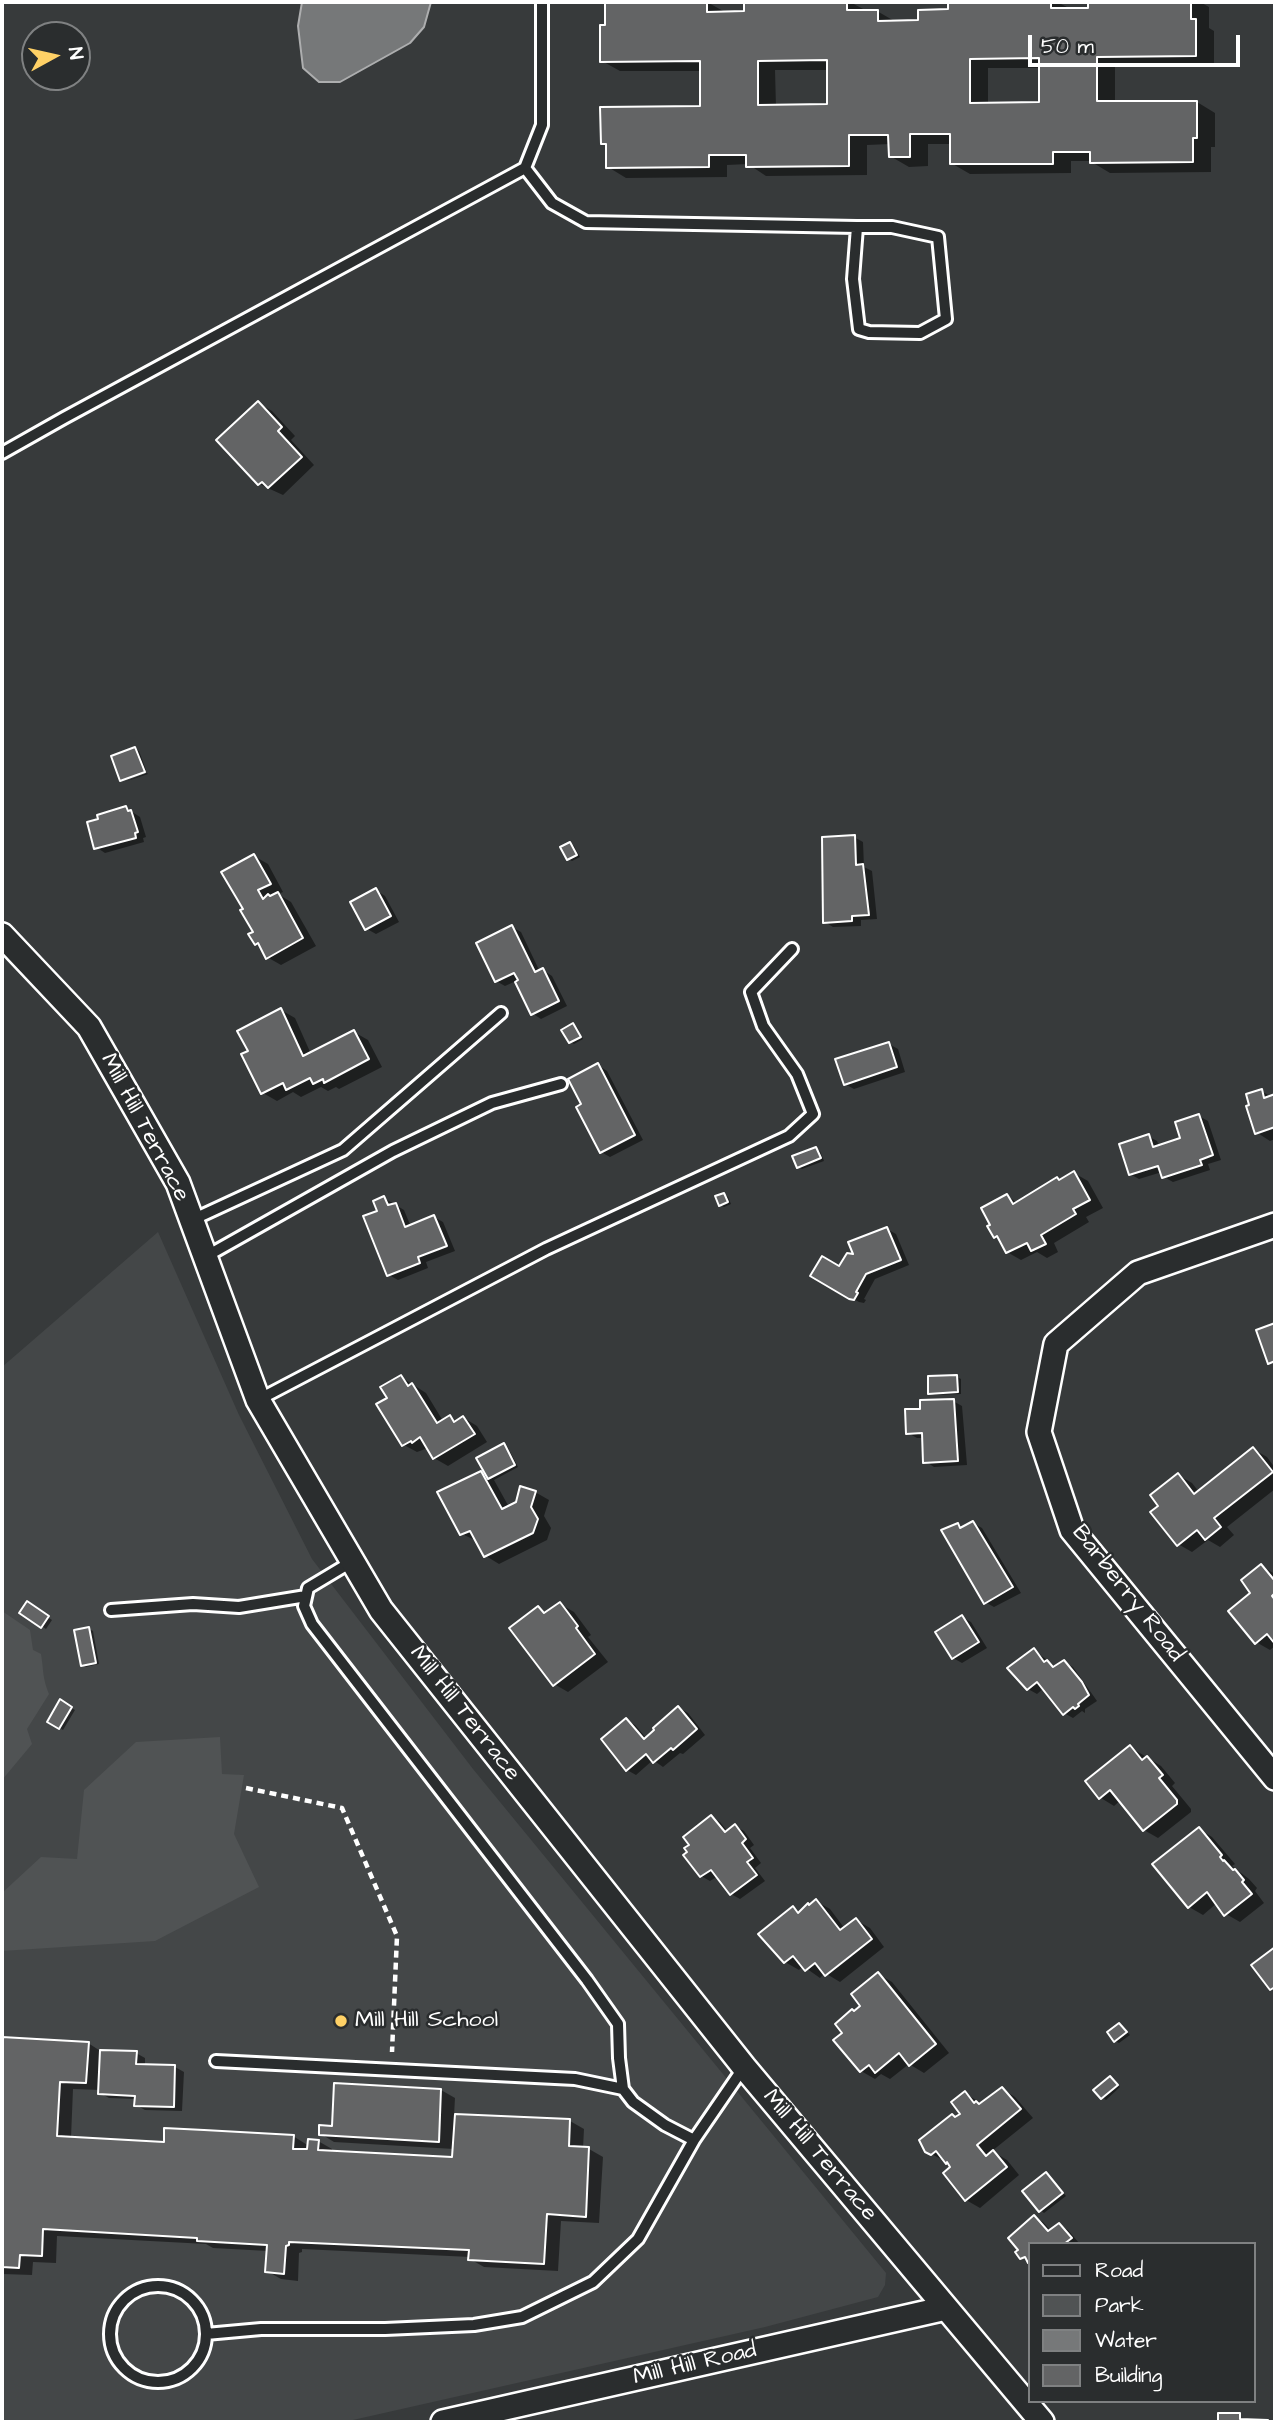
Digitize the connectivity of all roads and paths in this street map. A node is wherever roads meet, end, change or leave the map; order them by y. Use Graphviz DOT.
graph roads {
  1 [pos="542,2"];
  2 [pos="525,168"];
  3 [pos="857,227"];
  4 [pos="2,453"];
  5 [pos="2,935"];
  6 [pos="792,949"];
  7 [pos="501,1013"];
  8 [pos="561,1084"];
  9 [pos="192,1220"];
  10 [pos="1275,1225"];
  11 [pos="205,1256"];
  12 [pos="258,1400"];
  13 [pos="353,1561"];
  14 [pos="306,1597"];
  15 [pos="111,1609"];
  16 [pos="1275,1778"];
  17 [pos="246,1788"];
  18 [pos="216,2061"];
  19 [pos="744,2067"];
  20 [pos="391,2070"];
  21 [pos="623,2089"];
  22 [pos="695,2140"];
  23 [pos="946,2308"];
  24 [pos="206,2334"];
  25 [pos="474,2419"];
  26 [pos="443,2422"];
  27 [pos="1042,2422"];
  1 -- 2 [label="lane"];
  2 -- 3 [label="lane"];
  2 -- 4 [label="lane"];
  3 -- 3 [label="lane"];
  5 -- 9 [label="street, Mill Hill Terrace"];
  6 -- 12 [label="lane"];
  7 -- 9 [label="lane"];
  8 -- 11 [label="lane"];
  9 -- 11 [label="street, Mill Hill Terrace"];
  10 -- 16 [label="street, Barberry Road"];
  11 -- 12 [label="street, Mill Hill Terrace"];
  12 -- 13 [label="street, Mill Hill Terrace"];
  13 -- 14 [label="lane"];
  13 -- 19 [label="street, Mill Hill Terrace"];
  14 -- 15 [label="lane"];
  14 -- 21 [label="lane"];
  17 -- 20 [label="path"];
  18 -- 20 [label="lane"];
  19 -- 22 [label="lane"];
  19 -- 23 [label="street, Mill Hill Terrace"];
  20 -- 21 [label="lane"];
  21 -- 22 [label="lane"];
  22 -- 24 [label="lane"];
  23 -- 25 [label="street, Mill Hill Road"];
  23 -- 27 [label="street, Mill Hill Terrace"];
  24 -- 24 [label="lane"];
  25 -- 26 [label="street, Mill Hill Road"];
}
